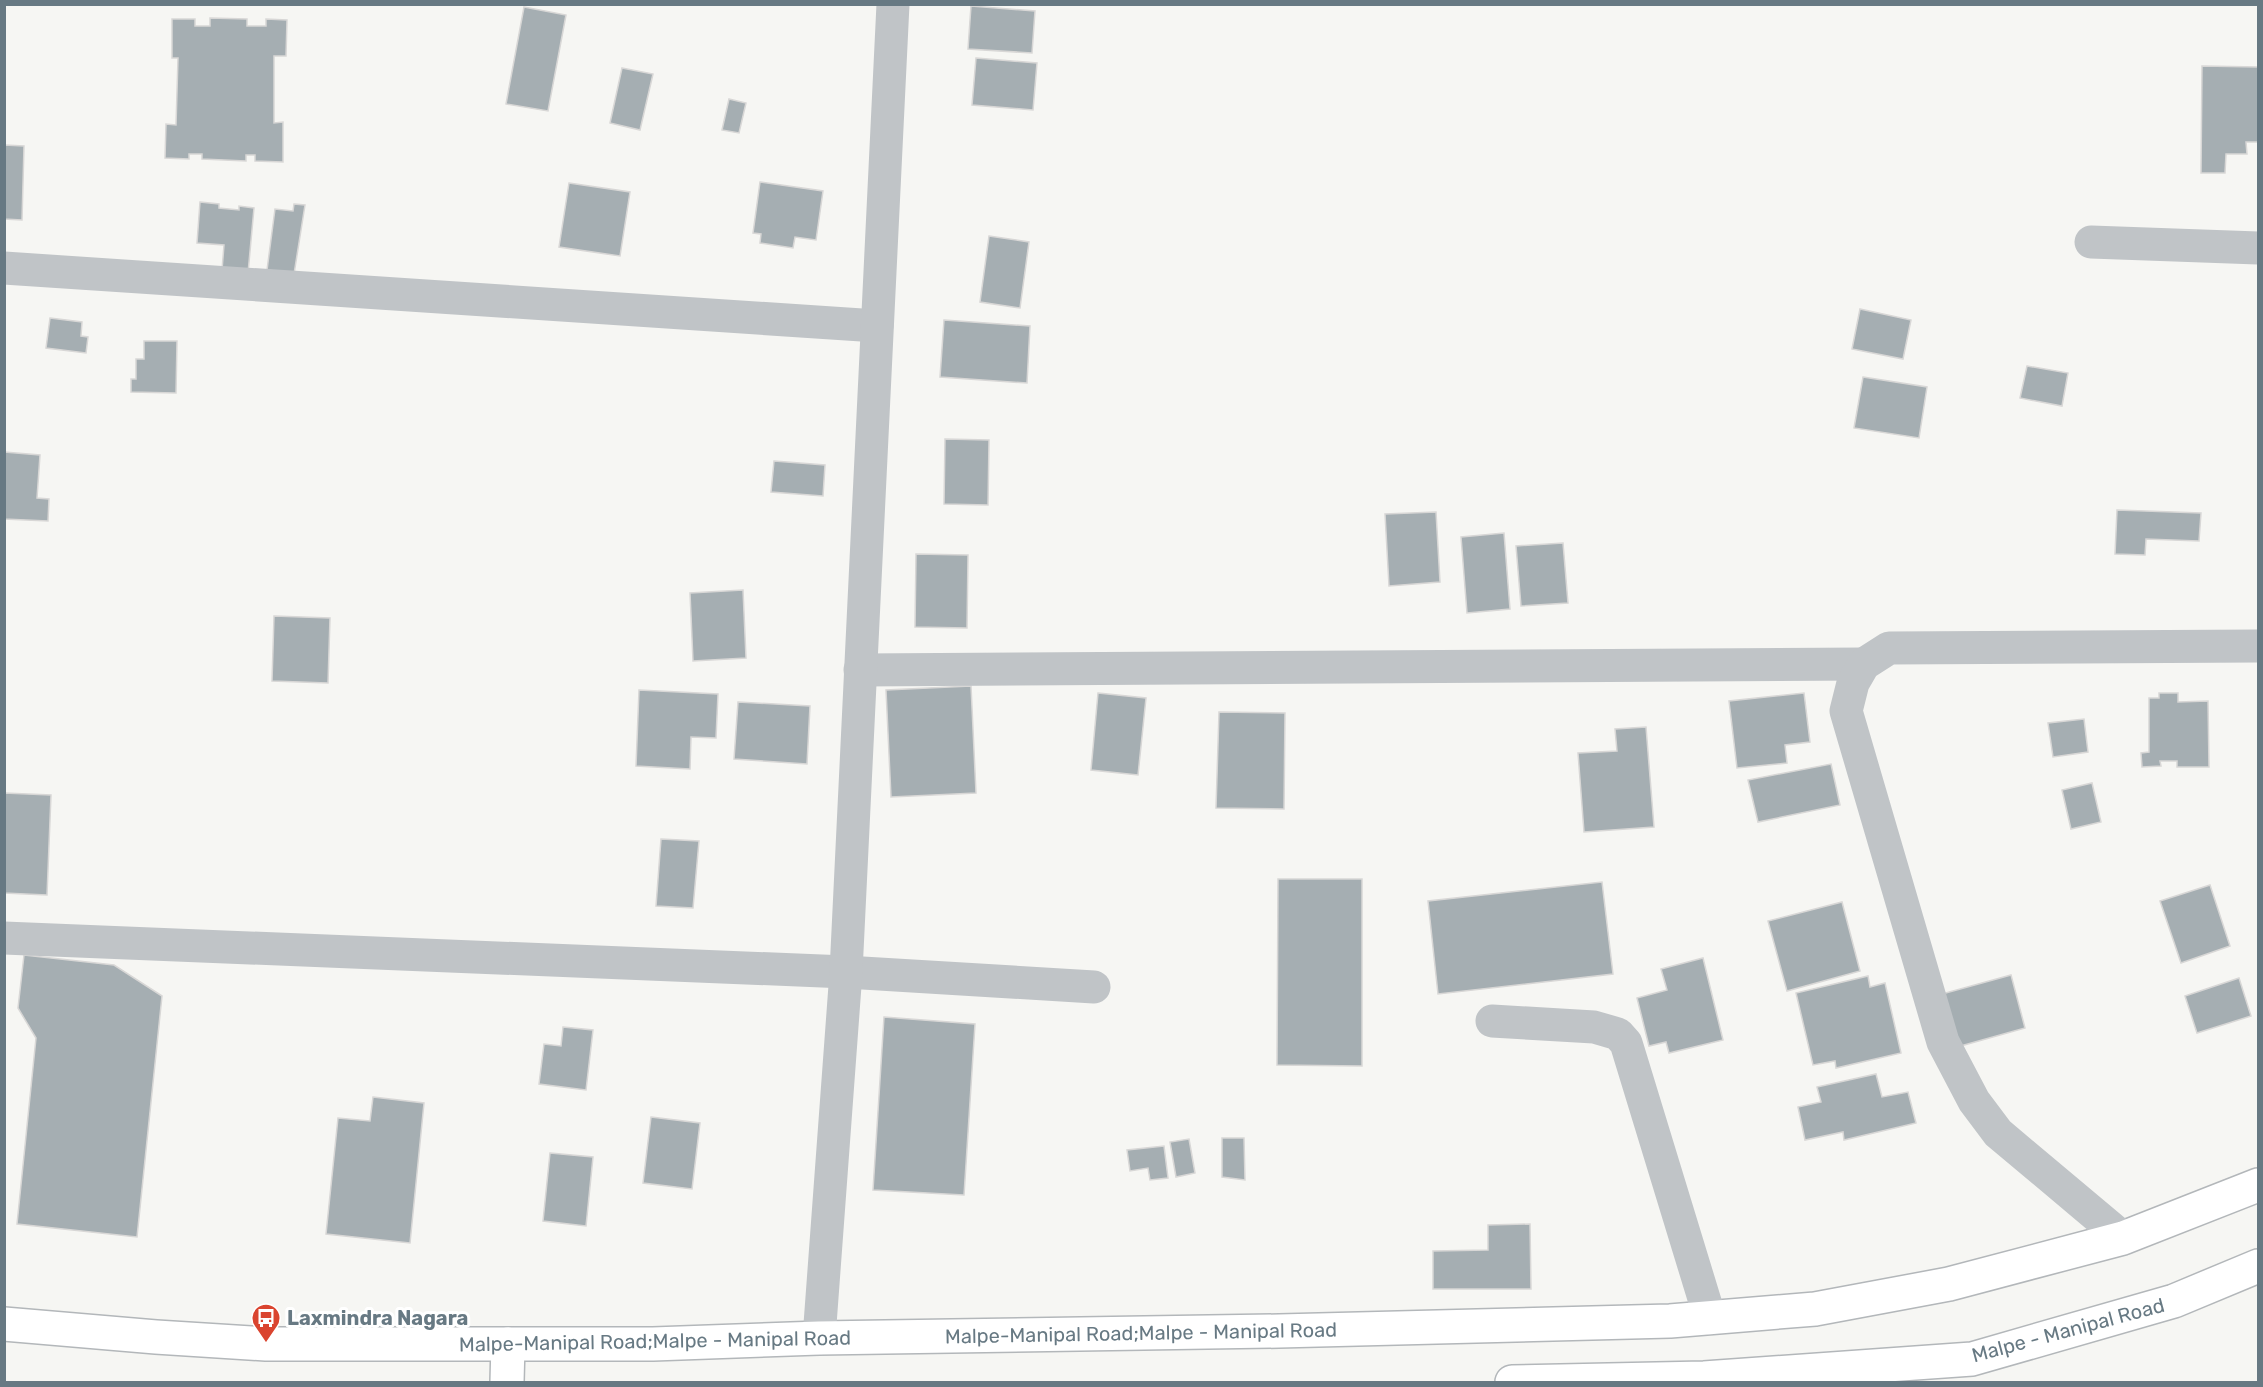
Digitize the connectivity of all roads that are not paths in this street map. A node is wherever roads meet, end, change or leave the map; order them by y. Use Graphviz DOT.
graph roads {
  1 [pos="893,4"];
  2 [pos="2091,242"];
  3 [pos="2259,248"];
  4 [pos="4,268"];
  5 [pos="877,326"];
  6 [pos="2259,646"];
  7 [pos="1864,664"];
  8 [pos="860,670"];
  9 [pos="4,938"];
  10 [pos="846,972"];
  11 [pos="1094,987"];
  12 [pos="1492,1021"];
  13 [pos="2259,1185"];
  14 [pos="2123,1238"];
  15 [pos="2259,1266"];
  16 [pos="1710,1318"];
  17 [pos="4,1324"];
  18 [pos="819,1338"];
  19 [pos="508,1344"];
  20 [pos="1672,1381"];
  21 [pos="507,1383"];
  22 [pos="1512,1383"];
  1 -- 5 [label="street"];
  2 -- 3 [label="street"];
  4 -- 5 [label="street"];
  5 -- 8 [label="street"];
  6 -- 7 [label="street"];
  7 -- 8 [label="street"];
  7 -- 14 [label="street"];
  8 -- 10 [label="street"];
  9 -- 10 [label="street"];
  10 -- 11 [label="street"];
  10 -- 18 [label="street"];
  12 -- 16 [label="street"];
  13 -- 14 [label="highway, Malpe-Manipal Road;Malpe - Manipal Road"];
  14 -- 16 [label="highway, Malpe-Manipal Road;Malpe - Manipal Road"];
  15 -- 20 [label="highway, Malpe - Manipal Road"];
  16 -- 18 [label="highway, Malpe-Manipal Road;Malpe - Manipal Road"];
  17 -- 19 [label="highway, Malpe-Manipal Road;Malpe - Manipal Road"];
  18 -- 19 [label="highway, Malpe-Manipal Road;Malpe - Manipal Road"];
  19 -- 21 [label="highway"];
  20 -- 22 [label="highway, Malpe - Manipal Road"];
}
